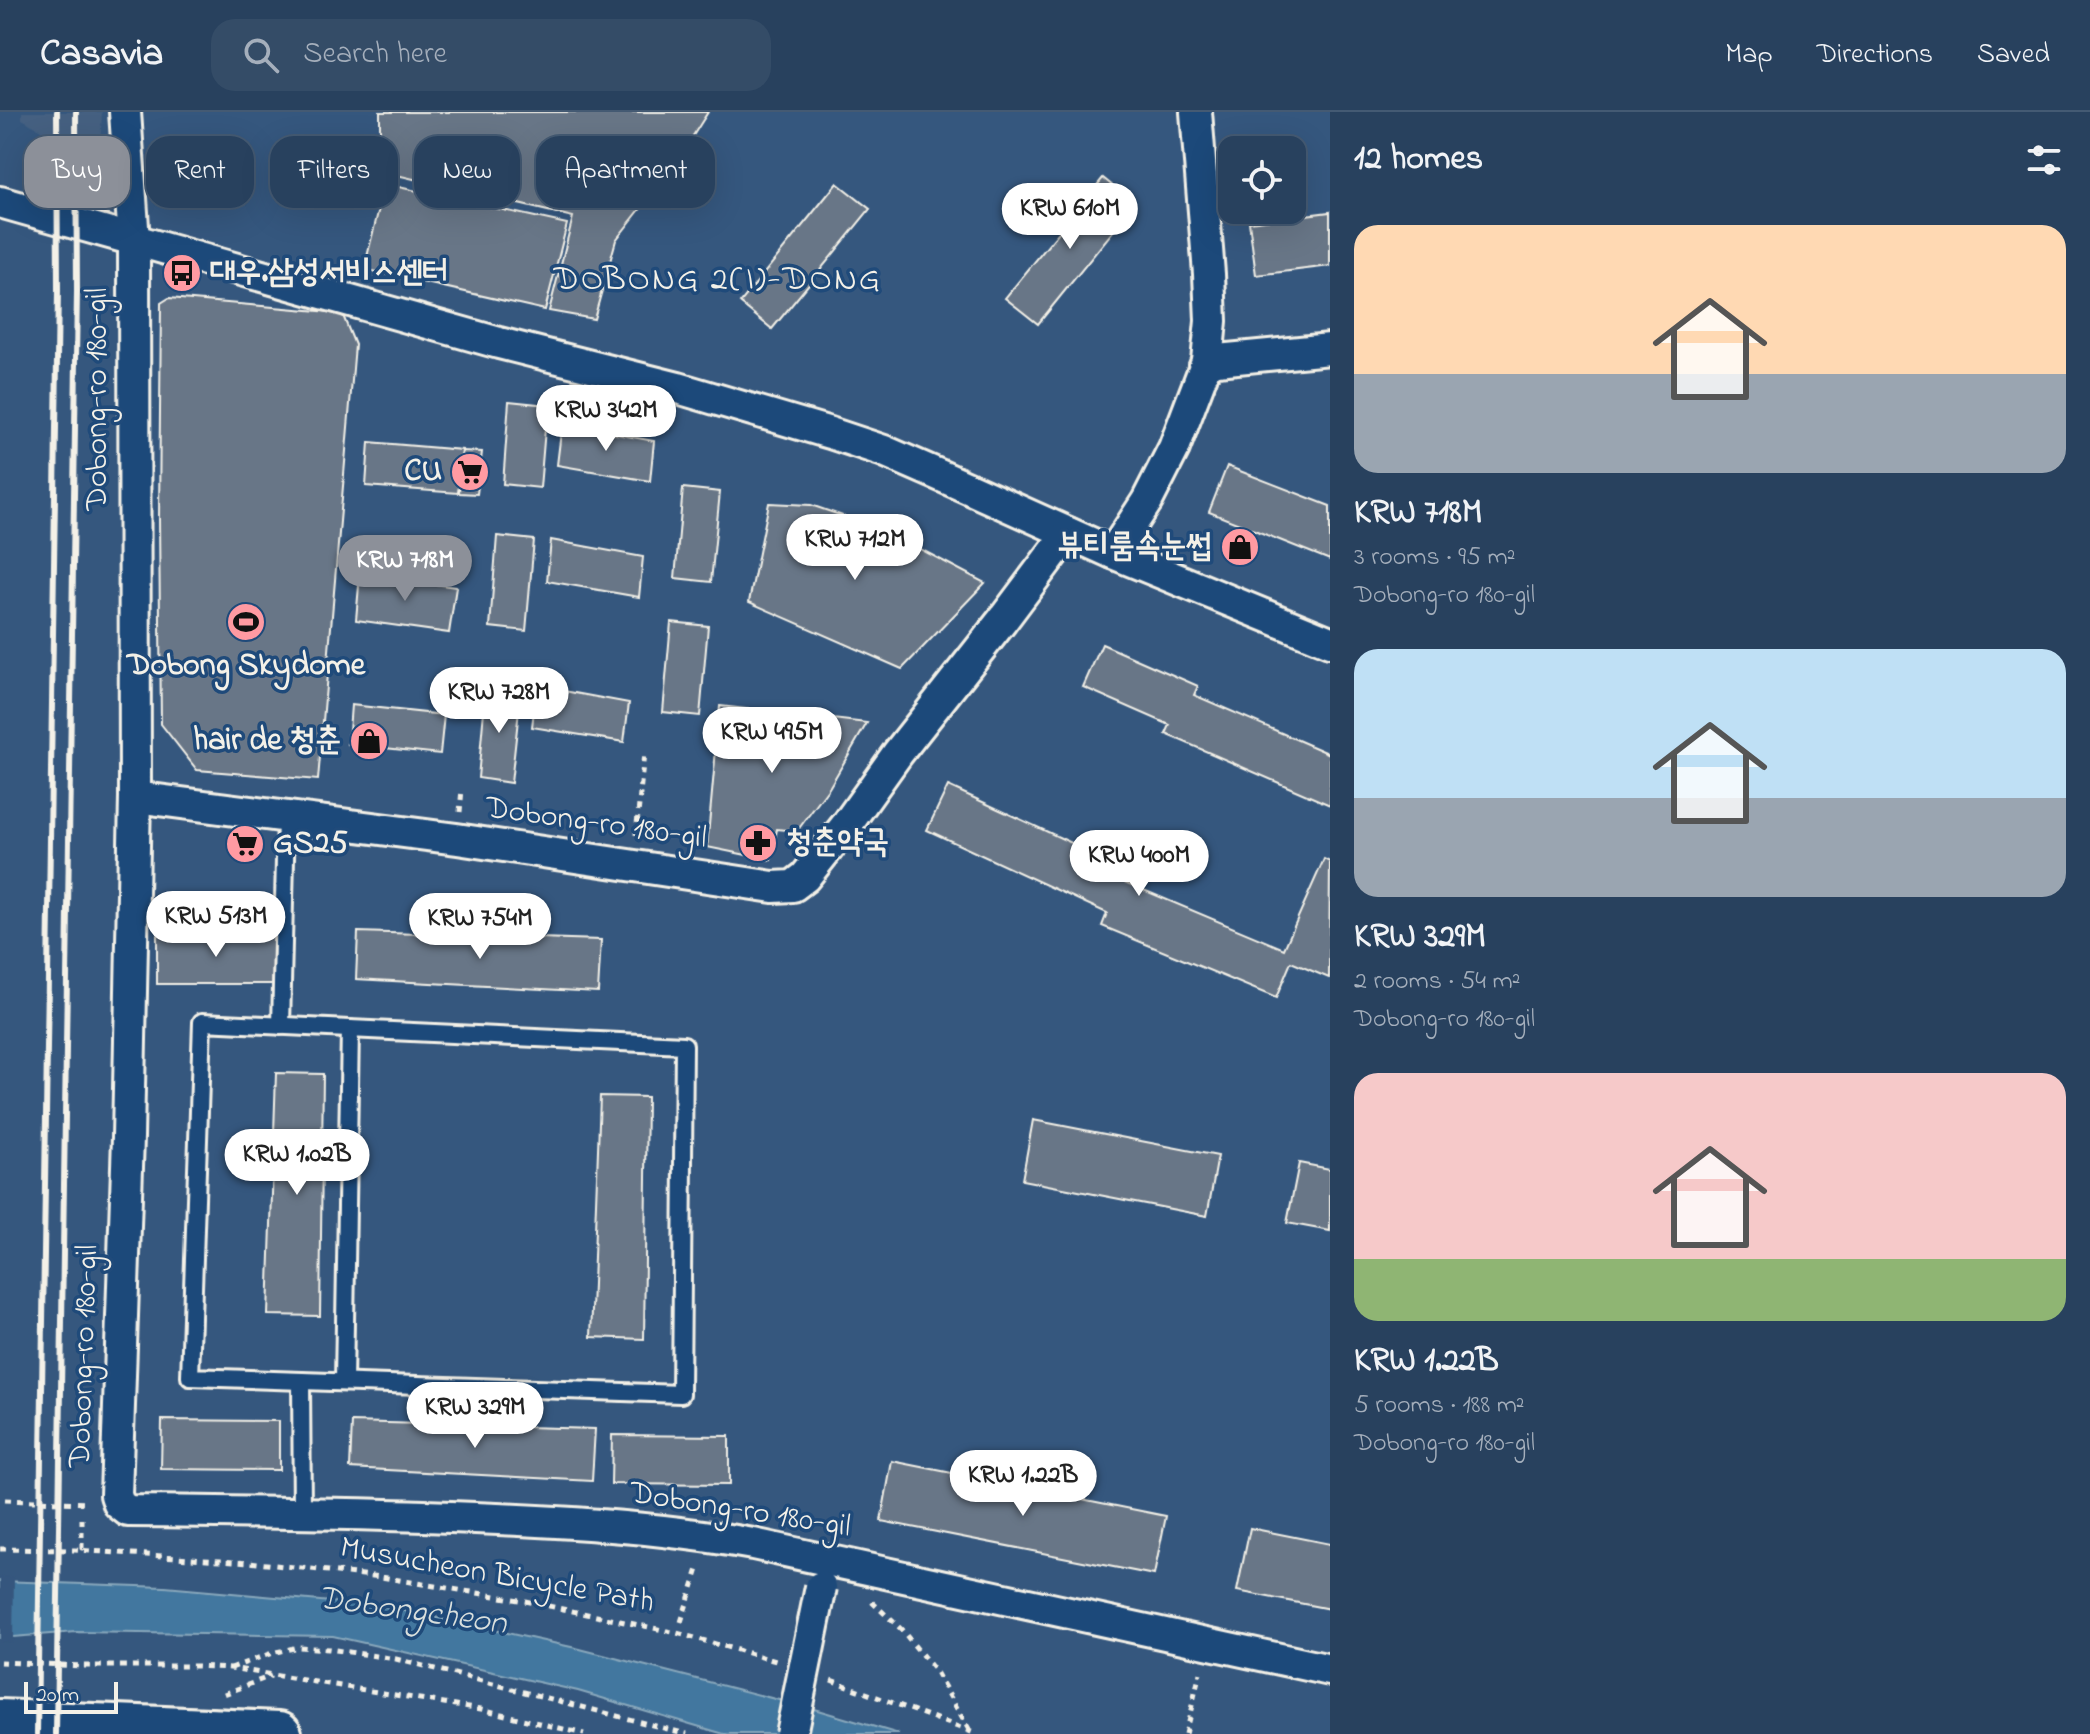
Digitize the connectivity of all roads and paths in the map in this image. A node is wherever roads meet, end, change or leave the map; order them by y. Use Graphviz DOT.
graph roads {
  1 [pos="125,112"];
  2 [pos="1196,112"];
  3 [pos="0,202"];
  4 [pos="134,241"];
  5 [pos="1330,349"];
  6 [pos="1207,361"];
  7 [pos="1068,533"];
  8 [pos="1113,553"];
  9 [pos="1330,642"];
  10 [pos="644,753"];
  11 [pos="135,797"];
  12 [pos="286,817"];
  13 [pos="634,865"];
  14 [pos="281,1026"];
  15 [pos="350,1029"];
  16 [pos="301,1381"];
  17 [pos="344,1382"];
  18 [pos="5,1500"];
  19 [pos="119,1504"];
  20 [pos="302,1513"];
  21 [pos="82,1519"];
  22 [pos="0,1549"];
  23 [pos="107,1553"];
  24 [pos="703,1553"];
  25 [pos="824,1574"];
  26 [pos="869,1599"];
  27 [pos="681,1622"];
  28 [pos="1208,1641"];
  29 [pos="0,1662"];
  30 [pos="781,1663"];
  31 [pos="230,1668"];
  32 [pos="1330,1670"];
  33 [pos="821,1676"];
  34 [pos="0,1722"];
  35 [pos="970,1732"];
  36 [pos="279,1734"];
  37 [pos="584,1734"];
  38 [pos="687,1734"];
  39 [pos="791,1734"];
  40 [pos="977,1734"];
  41 [pos="1185,1734"];
  1 -- 4 [label="street, Dobong-ro 180-gil"];
  2 -- 6 [label="street"];
  3 -- 4 [label="street"];
  4 -- 7 [label="street"];
  4 -- 11 [label="street, Dobong-ro 180-gil"];
  5 -- 6 [label="street"];
  6 -- 8 [label="street"];
  7 -- 8 [label="street"];
  7 -- 13 [label="street, Dobong-ro 180-gil"];
  8 -- 9 [label="street"];
  10 -- 13 [label="path"];
  11 -- 12 [label="street, Dobong-ro 180-gil"];
  11 -- 19 [label="street, Dobong-ro 180-gil"];
  12 -- 13 [label="street, Dobong-ro 180-gil"];
  12 -- 14 [label="lane"];
  14 -- 15 [label="lane"];
  14 -- 16 [label="lane"];
  15 -- 17 [label="lane"];
  15 -- 17 [label="lane"];
  16 -- 17 [label="lane"];
  16 -- 20 [label="lane"];
  18 -- 19 [label="path"];
  19 -- 20 [label="street, Dobong-ro 180-gil"];
  20 -- 25 [label="street, Dobong-ro 180-gil"];
  21 -- 23 [label="path"];
  22 -- 23 [label="path, Musucheon Bicycle Path"];
  23 -- 30 [label="path, Musucheon Bicycle Path"];
  24 -- 27 [label="path"];
  25 -- 28 [label="street, Dobong-ro 180-gil"];
  25 -- 39 [label="street, bridge"];
  26 -- 35 [label="path"];
  28 -- 32 [label="street, Dobong-ro 180-gil"];
  28 -- 41 [label="path"];
  29 -- 31 [label="path"];
  31 -- 37 [label="path"];
  31 -- 38 [label="path"];
  33 -- 35 [label="path"];
  34 -- 36 [label="main road"];
  35 -- 40 [label="path"];
}
